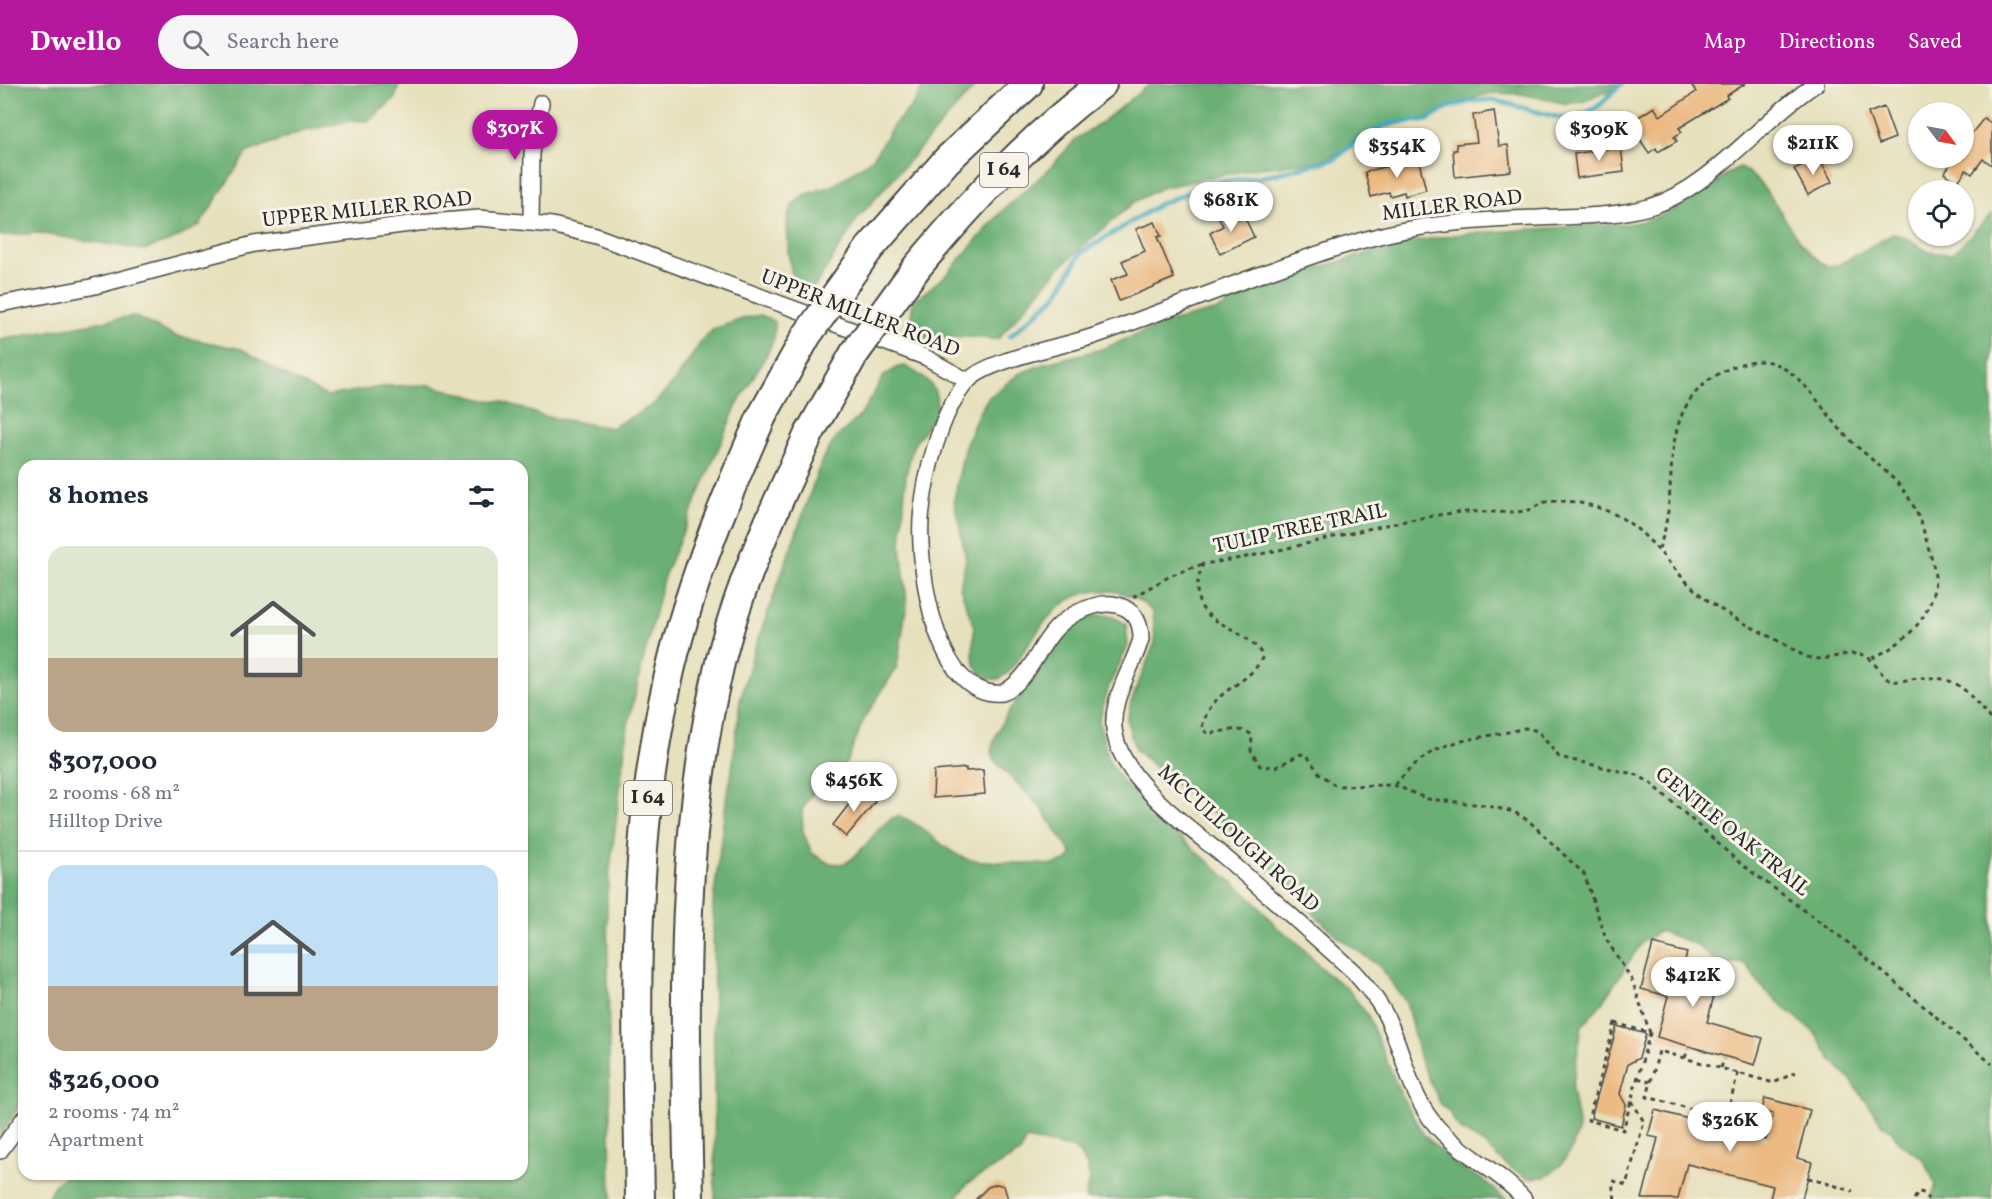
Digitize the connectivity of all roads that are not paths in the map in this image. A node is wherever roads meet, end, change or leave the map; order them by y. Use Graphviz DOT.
graph roads {
  1 [pos="1028,84"];
  2 [pos="1102,84"];
  3 [pos="1816,84"];
  4 [pos="541,103"];
  5 [pos="531,223"];
  6 [pos="0,304"];
  7 [pos="968,381"];
  8 [pos="18,1126"];
  9 [pos="0,1151"];
  10 [pos="640,1199"];
  11 [pos="689,1199"];
  12 [pos="1524,1199"];
  1 -- 10 [label="highway, I 64, bridge"];
  2 -- 11 [label="highway, I 64, bridge"];
  3 -- 7 [label="street, MILLER ROAD"];
  4 -- 5 [label="street"];
  5 -- 6 [label="street, UPPER MILLER ROAD"];
  5 -- 7 [label="street, UPPER MILLER ROAD"];
  7 -- 12 [label="street, MCCULLOUGH ROAD"];
  8 -- 9 [label="street"];
}
